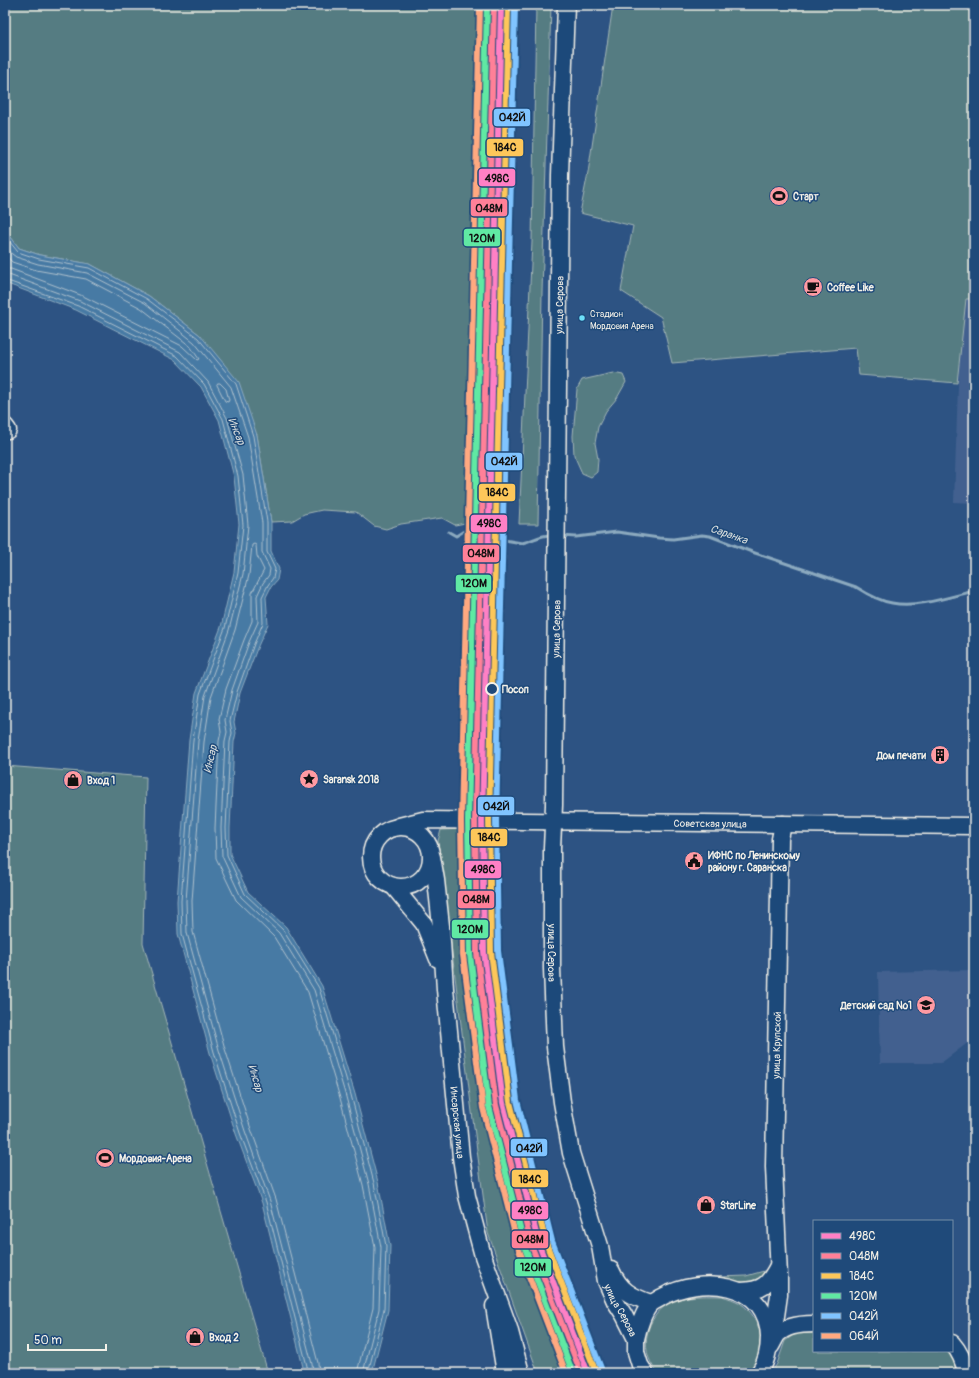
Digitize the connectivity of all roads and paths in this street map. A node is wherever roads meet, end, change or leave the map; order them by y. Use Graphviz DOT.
graph roads {
  1 [pos="566,5"];
  2 [pos="447,821"];
  3 [pos="553,821"];
  4 [pos="783,824"];
  5 [pos="399,826"];
  6 [pos="974,826"];
  7 [pos="432,853"];
  8 [pos="393,886"];
  9 [pos="444,974"];
  10 [pos="600,1246"];
  11 [pos="778,1266"];
  12 [pos="487,1269"];
  13 [pos="741,1291"];
  14 [pos="651,1304"];
  15 [pos="813,1324"];
  16 [pos="636,1339"];
  17 [pos="953,1344"];
  18 [pos="769,1346"];
  19 [pos="505,1373"];
  20 [pos="521,1373"];
  21 [pos="645,1373"];
  22 [pos="759,1373"];
  23 [pos="966,1373"];
  1 -- 3 [label="street, улица Серова"];
  2 -- 3 [label="street, Советская улица"];
  2 -- 5 [label="street, Советская улица"];
  2 -- 7 [label="street"];
  3 -- 4 [label="street, Советская улица"];
  3 -- 10 [label="street, улица Серова"];
  4 -- 6 [label="street, Советская улица"];
  4 -- 11 [label="street, улица Крупской"];
  5 -- 7 [label="street"];
  5 -- 8 [label="street"];
  7 -- 8 [label="street"];
  7 -- 9 [label="street, Инсарская улица"];
  8 -- 9 [label="street, Инсарская улица"];
  9 -- 12 [label="street, Инсарская улица"];
  10 -- 14 [label="street, улица Серова"];
  10 -- 16 [label="street, улица Серова"];
  11 -- 13 [label="street"];
  11 -- 18 [label="street, улица Крупской"];
  12 -- 19 [label="street, Инсарская улица"];
  12 -- 20 [label="street, Инсарская улица"];
  13 -- 14 [label="street"];
  13 -- 18 [label="street"];
  14 -- 16 [label="street"];
  15 -- 18 [label="street"];
  16 -- 21 [label="street, улица Серова"];
  17 -- 23 [label="street"];
  18 -- 22 [label="street"];
}
